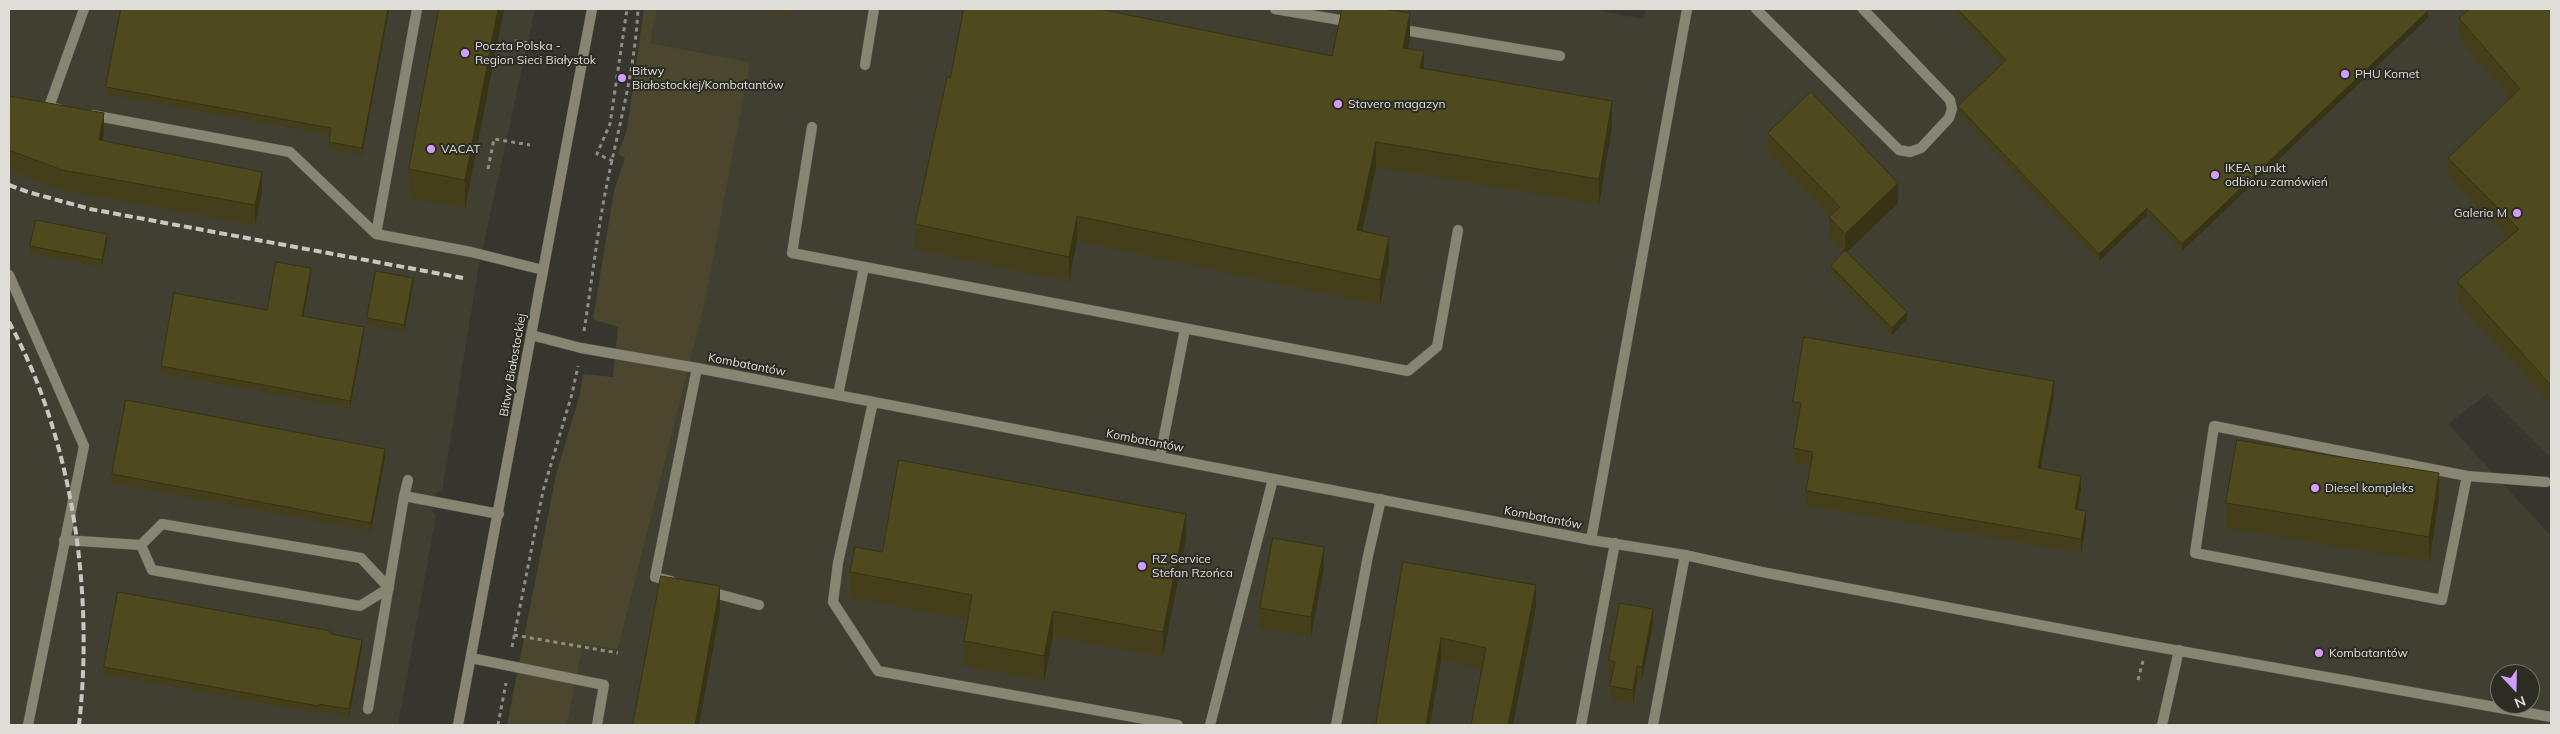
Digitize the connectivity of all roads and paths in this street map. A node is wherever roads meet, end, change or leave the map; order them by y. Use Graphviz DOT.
graph roads {
  1 [pos="84,9"];
  2 [pos="417,9"];
  3 [pos="592,9"];
  4 [pos="627,9"];
  5 [pos="638,9"];
  6 [pos="874,9"];
  7 [pos="1275,9"];
  8 [pos="1687,9"];
  9 [pos="1756,9"];
  10 [pos="1862,9"];
  11 [pos="1363,24"];
  12 [pos="1383,27"];
  13 [pos="515,41"];
  14 [pos="548,46"];
  15 [pos="1560,56"];
  16 [pos="865,65"];
  17 [pos="812,127"];
  18 [pos="530,145"];
  19 [pos="612,161"];
  20 [pos="488,169"];
  21 [pos="1458,230"];
  22 [pos="376,234"];
  23 [pos="864,267"];
  24 [pos="544,270"];
  25 [pos="9,275"];
  26 [pos="585,328"];
  27 [pos="1185,329"];
  28 [pos="531,335"];
  29 [pos="578,366"];
  30 [pos="697,368"];
  31 [pos="838,395"];
  32 [pos="873,402"];
  33 [pos="1160,457"];
  34 [pos="2467,476"];
  35 [pos="1273,479"];
  36 [pos="408,480"];
  37 [pos="2546,482"];
  38 [pos="404,496"];
  39 [pos="1382,499"];
  40 [pos="499,514"];
  41 [pos="64,540"];
  42 [pos="1592,540"];
  43 [pos="1614,543"];
  44 [pos="141,545"];
  45 [pos="1685,555"];
  46 [pos="679,583"];
  47 [pos="389,588"];
  48 [pos="695,588"];
  49 [pos="759,605"];
  50 [pos="514,635"];
  51 [pos="2179,650"];
  52 [pos="618,653"];
  53 [pos="470,658"];
  54 [pos="510,665"];
  55 [pos="368,709"];
  56 [pos="2551,717"];
  57 [pos="28,725"];
  58 [pos="458,725"];
  59 [pos="498,725"];
  60 [pos="597,725"];
  61 [pos="1178,725"];
  62 [pos="1210,725"];
  63 [pos="1336,725"];
  64 [pos="1581,725"];
  65 [pos="1654,725"];
  66 [pos="2162,725"];
  1 -- 22 [label="street"];
  2 -- 22 [label="street"];
  3 -- 24 [label="street, Bitwy Białostockiej"];
  4 -- 19 [label="path"];
  5 -- 19 [label="path"];
  6 -- 16 [label="street"];
  7 -- 11 [label="street"];
  8 -- 42 [label="street"];
  9 -- 10 [label="street"];
  12 -- 15 [label="street"];
  13 -- 14 [label="path"];
  17 -- 23 [label="street"];
  18 -- 20 [label="path"];
  19 -- 26 [label="path"];
  21 -- 27 [label="street"];
  22 -- 24 [label="street"];
  23 -- 27 [label="street"];
  23 -- 31 [label="street"];
  24 -- 28 [label="street, Bitwy Białostockiej"];
  25 -- 41 [label="street"];
  27 -- 33 [label="street"];
  28 -- 30 [label="street, Kombatantów"];
  28 -- 40 [label="street, Bitwy Białostockiej"];
  29 -- 50 [label="path"];
  30 -- 31 [label="street, Kombatantów"];
  30 -- 46 [label="street"];
  31 -- 32 [label="street, Kombatantów"];
  32 -- 33 [label="street, Kombatantów"];
  32 -- 61 [label="street"];
  33 -- 35 [label="street, Kombatantów"];
  34 -- 34 [label="street"];
  34 -- 37 [label="street"];
  35 -- 39 [label="street, Kombatantów"];
  35 -- 62 [label="street"];
  36 -- 38 [label="street"];
  38 -- 40 [label="street"];
  38 -- 47 [label="street"];
  39 -- 42 [label="street, Kombatantów"];
  39 -- 63 [label="street"];
  40 -- 53 [label="street, Bitwy Białostockiej"];
  41 -- 44 [label="street"];
  41 -- 57 [label="street"];
  42 -- 43 [label="street, Kombatantów"];
  43 -- 45 [label="street, Kombatantów"];
  43 -- 64 [label="street"];
  44 -- 47 [label="street"];
  44 -- 47 [label="street"];
  45 -- 51 [label="street, Kombatantów"];
  45 -- 65 [label="street"];
  47 -- 55 [label="street"];
  48 -- 49 [label="street"];
  50 -- 52 [label="path"];
  50 -- 54 [label="path"];
  51 -- 56 [label="street, Kombatantów"];
  51 -- 66 [label="street"];
  53 -- 54 [label="street"];
  53 -- 58 [label="street, Bitwy Białostockiej"];
  54 -- 59 [label="path"];
  54 -- 60 [label="street"];
}
